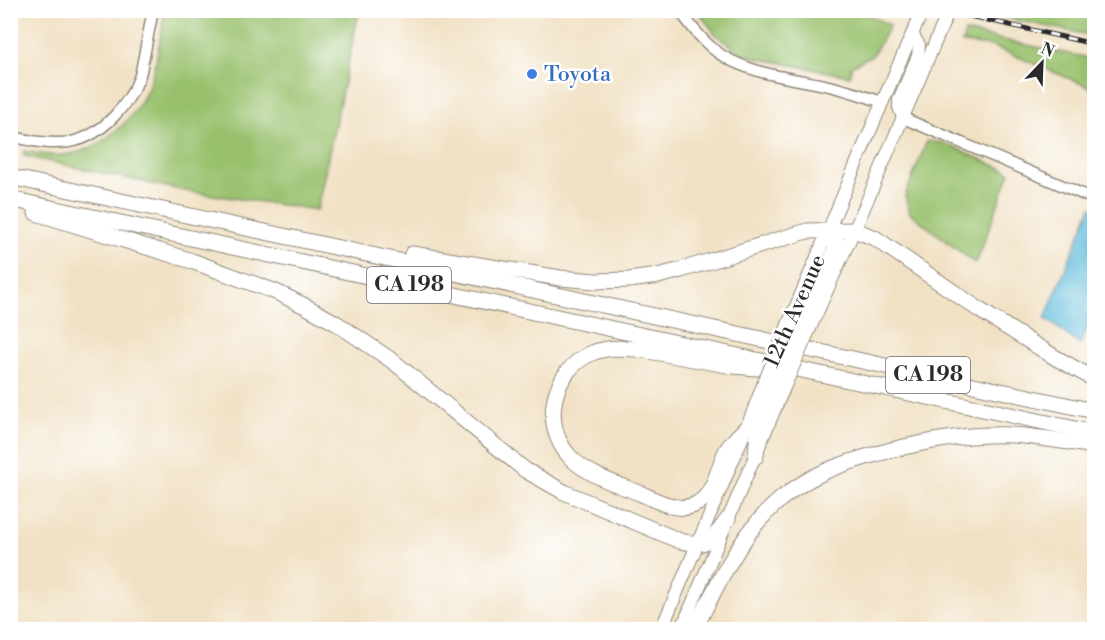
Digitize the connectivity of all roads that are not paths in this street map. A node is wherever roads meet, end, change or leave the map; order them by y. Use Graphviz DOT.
graph roads {
  1 [pos="153,10"];
  2 [pos="679,10"];
  3 [pos="923,10"];
  4 [pos="948,10"];
  5 [pos="912,34"];
  6 [pos="882,102"];
  7 [pos="903,118"];
  8 [pos="10,136"];
  9 [pos="10,177"];
  10 [pos="10,199"];
  11 [pos="1095,199"];
  12 [pos="10,205"];
  13 [pos="232,224"];
  14 [pos="829,230"];
  15 [pos="855,230"];
  16 [pos="801,323"];
  17 [pos="808,371"];
  18 [pos="1095,379"];
  19 [pos="774,388"];
  20 [pos="1095,411"];
  21 [pos="747,427"];
  22 [pos="1095,433"];
  23 [pos="1095,446"];
  24 [pos="756,456"];
  25 [pos="728,519"];
  26 [pos="697,544"];
  27 [pos="661,630"];
  28 [pos="681,630"];
  29 [pos="694,630"];
  1 -- 8 [label="street"];
  2 -- 6 [label="street"];
  3 -- 5 [label="main road, 12th Avenue"];
  4 -- 7 [label="main road, 12th Avenue"];
  5 -- 6 [label="main road, 12th Avenue"];
  5 -- 7 [label="main road"];
  6 -- 14 [label="main road, 12th Avenue"];
  7 -- 11 [label="street"];
  7 -- 15 [label="main road, 12th Avenue"];
  9 -- 13 [label="highway, CA 198"];
  10 -- 17 [label="highway, CA 198"];
  12 -- 26 [label="highway"];
  13 -- 14 [label="highway"];
  13 -- 20 [label="highway, CA 198"];
  14 -- 15 [label="highway"];
  14 -- 16 [label="highway"];
  15 -- 16 [label="main road, 12th Avenue"];
  15 -- 18 [label="highway"];
  16 -- 19 [label="highway, bridge"];
  17 -- 21 [label="highway"];
  17 -- 22 [label="highway, CA 198"];
  19 -- 21 [label="main road, 12th Avenue"];
  19 -- 24 [label="highway"];
  21 -- 26 [label="main road, 12th Avenue"];
  23 -- 29 [label="highway"];
  24 -- 25 [label="main road"];
  25 -- 26 [label="highway"];
  25 -- 28 [label="main road"];
  26 -- 27 [label="main road, 12th Avenue"];
}
